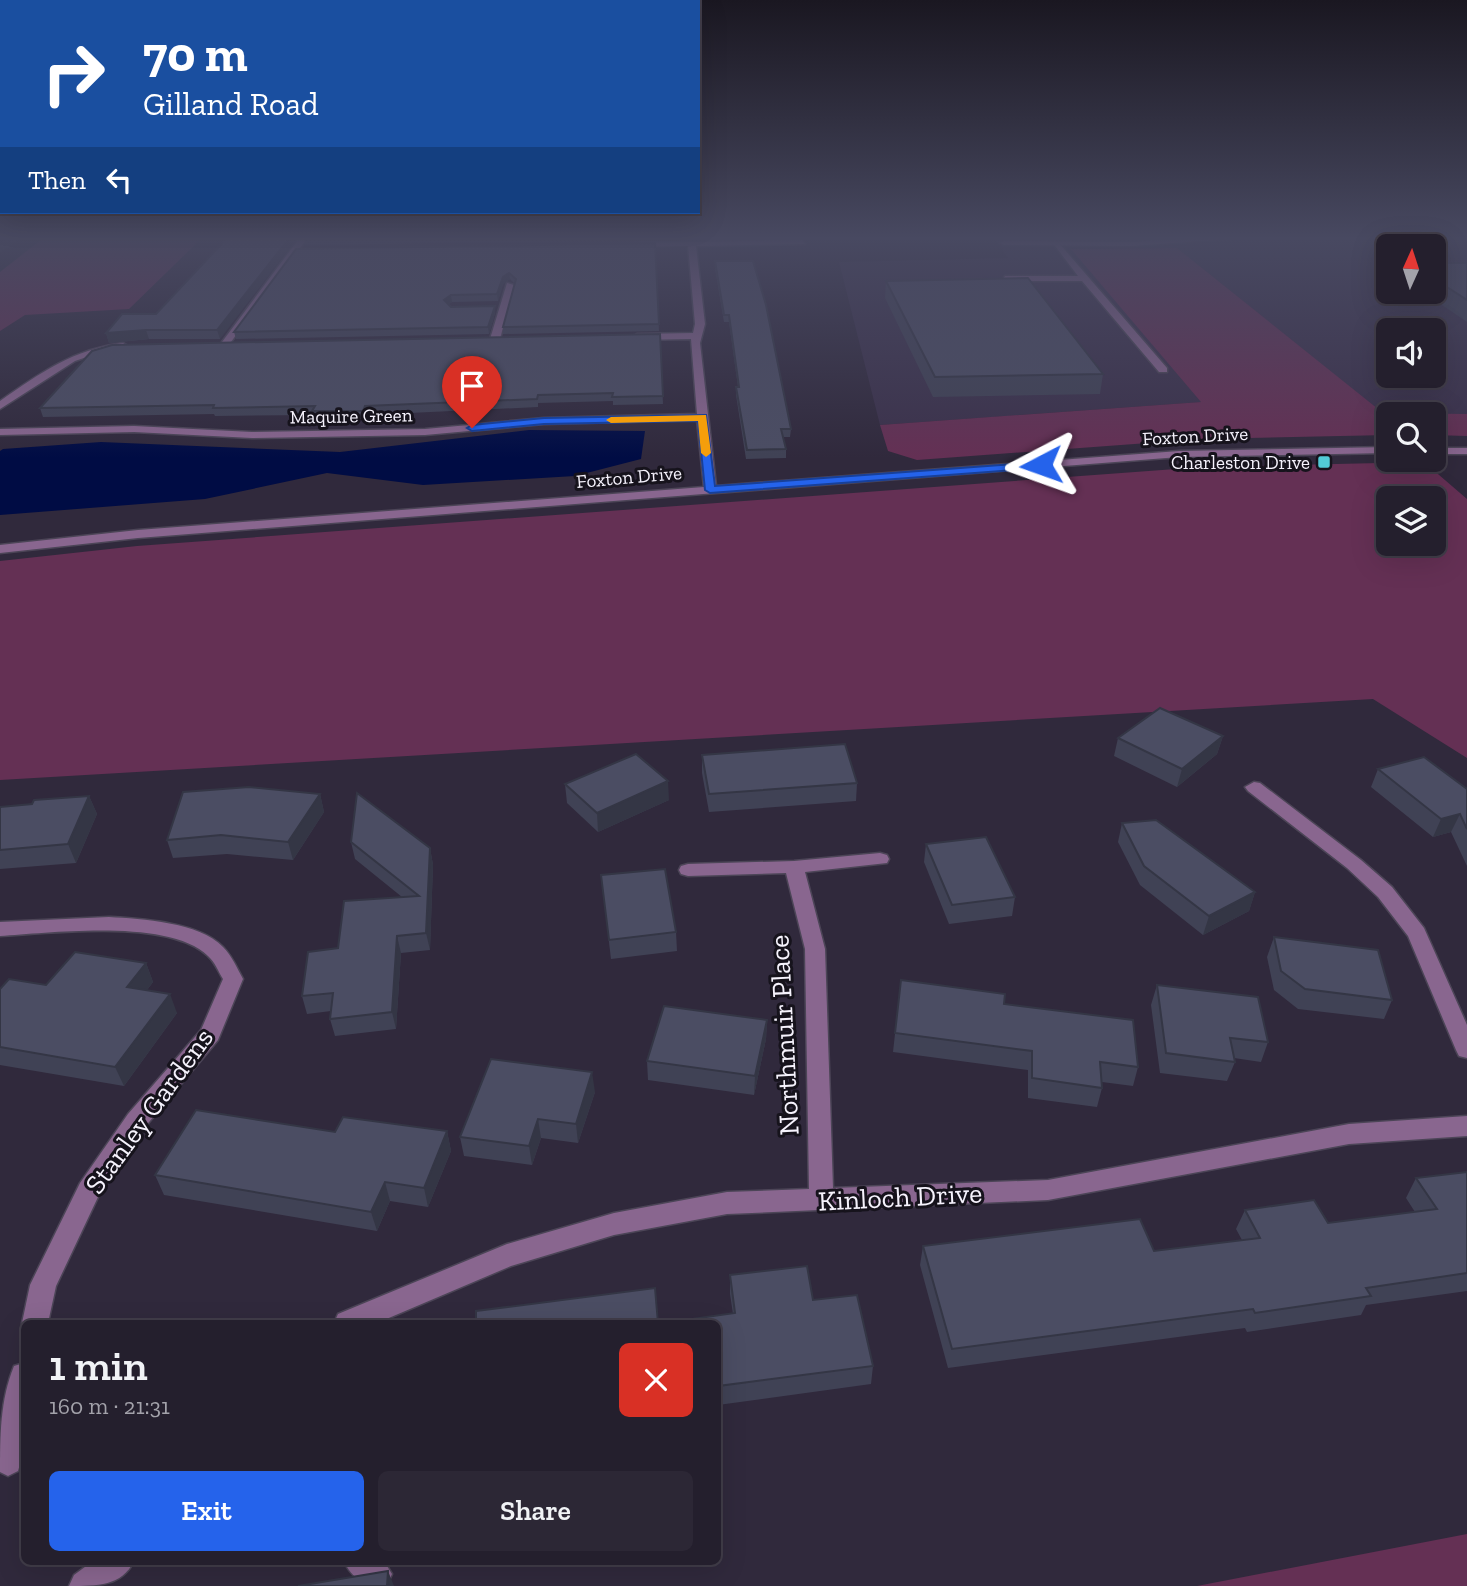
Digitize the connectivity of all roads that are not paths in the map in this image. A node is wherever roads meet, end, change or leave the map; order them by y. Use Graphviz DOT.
graph roads {
  1 [pos="250,310"];
  2 [pos="503,310"];
  3 [pos="699,310"];
  4 [pos="1113,310"];
  5 [pos="697,336"];
  6 [pos="630,337"];
  7 [pos="482,339"];
  8 [pos="495,339"];
  9 [pos="509,339"];
  10 [pos="238,343"];
  11 [pos="211,344"];
  12 [pos="225,344"];
  13 [pos="141,345"];
  14 [pos="1163,370"];
  15 [pos="0,406"];
  16 [pos="702,418"];
  17 [pos="0,432"];
  18 [pos="1376,450"];
  19 [pos="1446,452"];
  20 [pos="1464,453"];
  21 [pos="710,490"];
  22 [pos="0,549"];
  23 [pos="1254,787"];
  24 [pos="880,859"];
  25 [pos="794,867"];
  26 [pos="688,870"];
  27 [pos="0,929"];
  28 [pos="1467,1050"];
  29 [pos="1467,1126"];
  30 [pos="821,1201"];
  31 [pos="36,1320"];
  32 [pos="354,1320"];
  33 [pos="21,1395"];
  34 [pos="11,1460"];
  35 [pos="114,1565"];
  36 [pos="85,1586"];
  1 -- 12 [label="street"];
  2 -- 8 [label="street"];
  3 -- 5 [label="street"];
  4 -- 14 [label="street"];
  5 -- 6 [label="street"];
  5 -- 16 [label="street"];
  7 -- 8 [label="street"];
  8 -- 9 [label="street"];
  10 -- 12 [label="street"];
  11 -- 12 [label="street"];
  13 -- 15 [label="street"];
  16 -- 17 [label="street, Maquire Green"];
  16 -- 21 [label="street"];
  18 -- 21 [label="street, Foxton Drive"];
  19 -- 20 [label="street"];
  21 -- 22 [label="street, Foxton Drive"];
  23 -- 28 [label="street"];
  24 -- 25 [label="street"];
  25 -- 26 [label="street"];
  25 -- 30 [label="street, Northmuir Place"];
  27 -- 31 [label="street, Stanley Gardens"];
  29 -- 30 [label="street, Kinloch Drive"];
  30 -- 32 [label="street, Kinloch Drive"];
  33 -- 34 [label="street"];
  35 -- 36 [label="street"];
}
